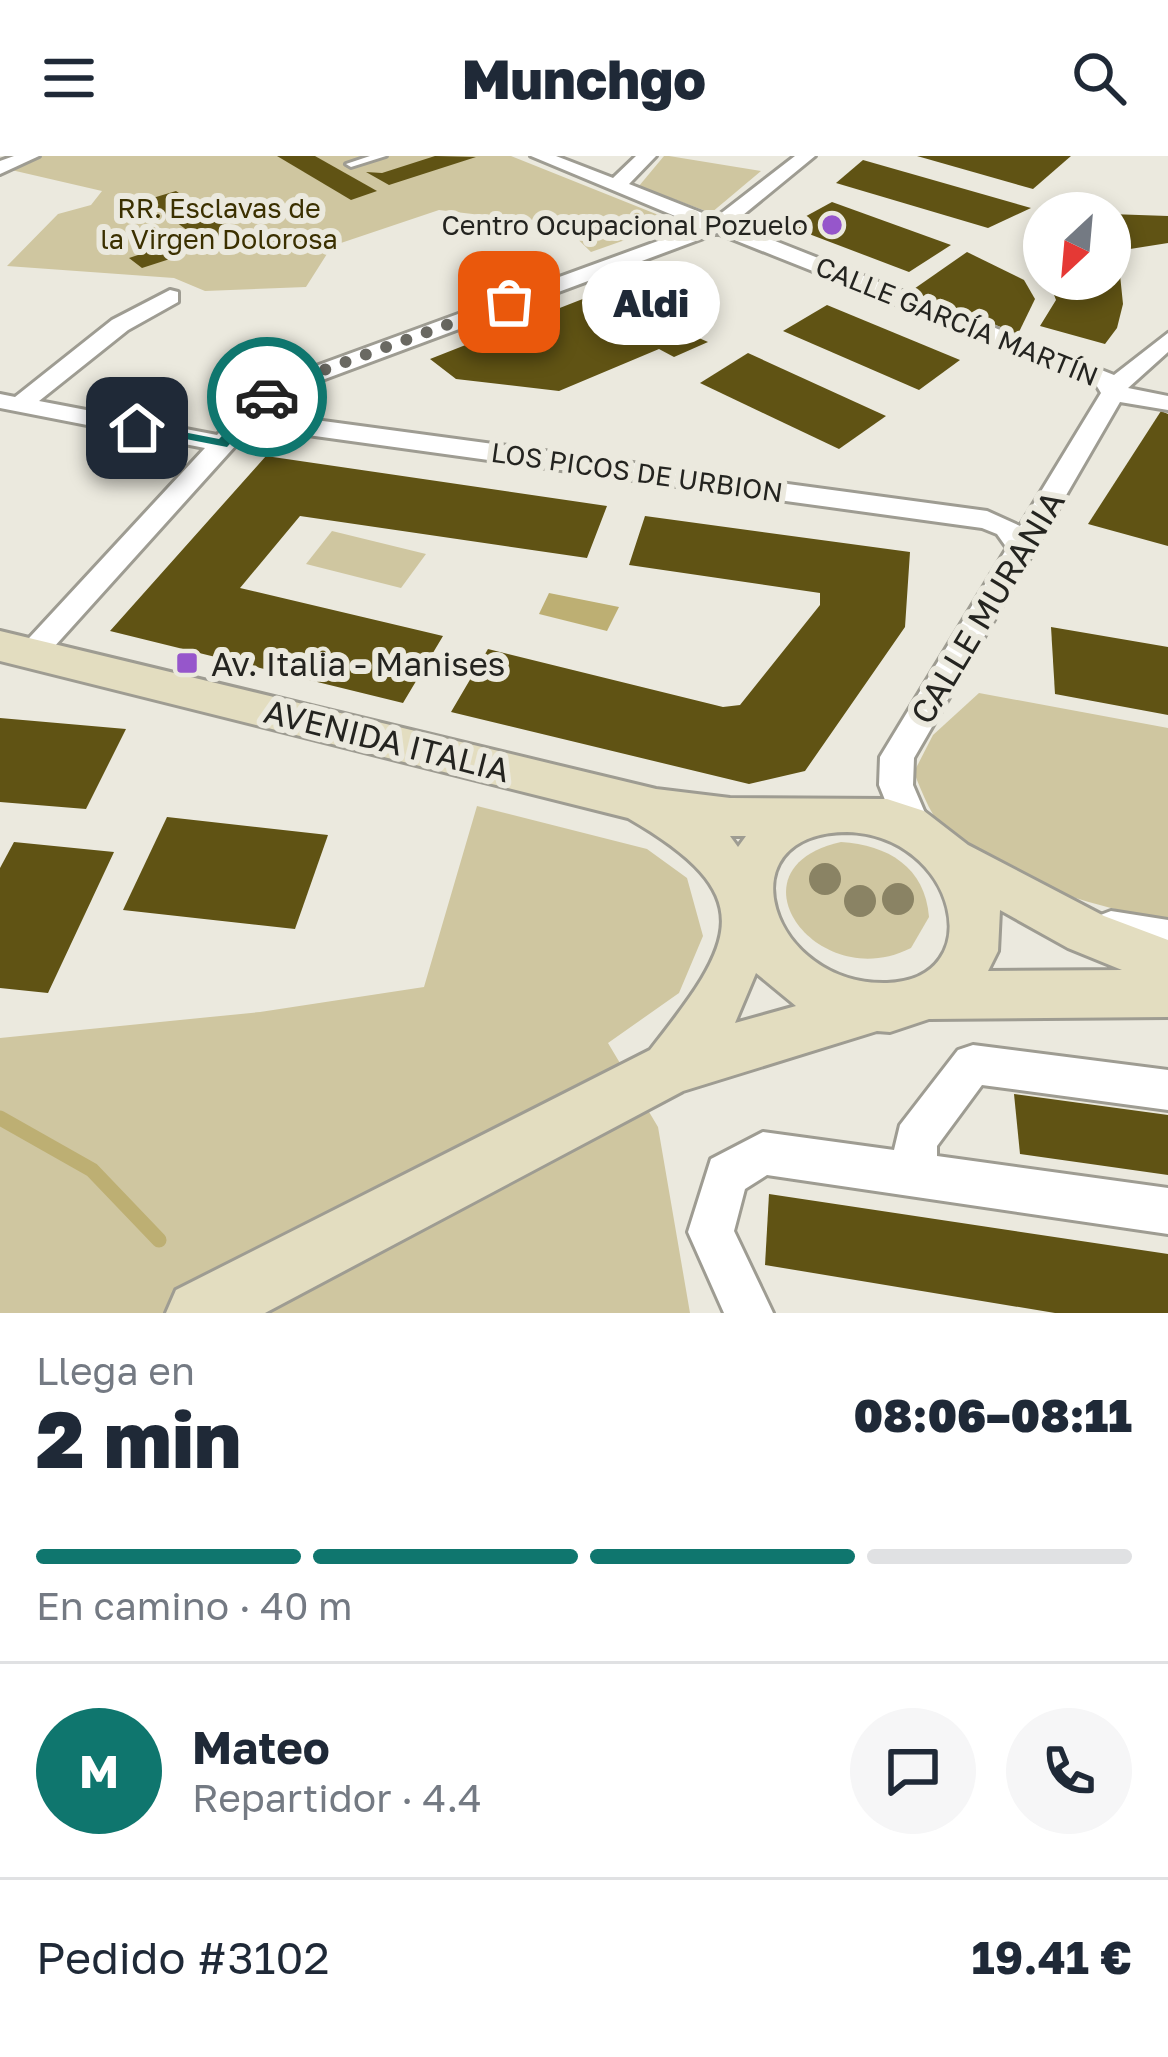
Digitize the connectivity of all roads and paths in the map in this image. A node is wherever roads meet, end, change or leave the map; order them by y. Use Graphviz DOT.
graph roads {
  1 [pos="30,156"];
  2 [pos="381,156"];
  3 [pos="540,156"];
  4 [pos="646,156"];
  5 [pos="806,156"];
  6 [pos="351,164"];
  7 [pos="0,168"];
  8 [pos="616,186"];
  9 [pos="717,226"];
  10 [pos="170,297"];
  11 [pos="1168,340"];
  12 [pos="1113,393"];
  13 [pos="11,402"];
  14 [pos="1168,403"];
  15 [pos="230,435"];
  16 [pos="1023,550"];
  17 [pos="17,648"];
  18 [pos="641,803"];
  19 [pos="804,819"];
  20 [pos="913,827"];
  21 [pos="954,860"];
  22 [pos="747,906"];
  23 [pos="1051,914"];
  24 [pos="1168,936"];
  25 [pos="1168,964"];
  26 [pos="1168,993"];
  27 [pos="932,995"];
  28 [pos="875,1007"];
  29 [pos="670,1069"];
  30 [pos="1168,1090"];
  31 [pos="916,1174"];
  32 [pos="1168,1211"];
  33 [pos="199,1313"];
  34 [pos="749,1313"];
  1 -- 7 [label="street"];
  2 -- 6 [label="lane"];
  3 -- 8 [label="street, CALLE GARCÍA MARTÍN"];
  4 -- 8 [label="street"];
  5 -- 9 [label="street"];
  8 -- 9 [label="street, CALLE GARCÍA MARTÍN"];
  9 -- 12 [label="street, CALLE GARCÍA MARTÍN"];
  9 -- 15 [label="street"];
  10 -- 13 [label="street"];
  11 -- 12 [label="street, CALLE MURANIA"];
  12 -- 14 [label="street, CALLE GARCÍA MARTÍN"];
  12 -- 16 [label="street, CALLE MURANIA"];
  13 -- 15 [label="street, LOS PICOS DE URBION"];
  15 -- 16 [label="street, LOS PICOS DE URBION"];
  15 -- 17 [label="street"];
  16 -- 20 [label="street, CALLE MURANIA"];
  17 -- 18 [label="main road, AVENIDA ITALIA"];
  18 -- 19 [label="main road"];
  18 -- 22 [label="main road, AVENIDA ITALIA"];
  19 -- 20 [label="main road"];
  19 -- 22 [label="main road"];
  20 -- 21 [label="main road"];
  21 -- 23 [label="main road"];
  21 -- 27 [label="main road"];
  22 -- 28 [label="main road"];
  22 -- 29 [label="main road"];
  23 -- 24 [label="street"];
  23 -- 25 [label="main road"];
  26 -- 27 [label="main road"];
  27 -- 28 [label="main road"];
  28 -- 29 [label="main road"];
  29 -- 33 [label="main road"];
  30 -- 31 [label="street"];
  31 -- 32 [label="street"];
  31 -- 34 [label="street"];
}
